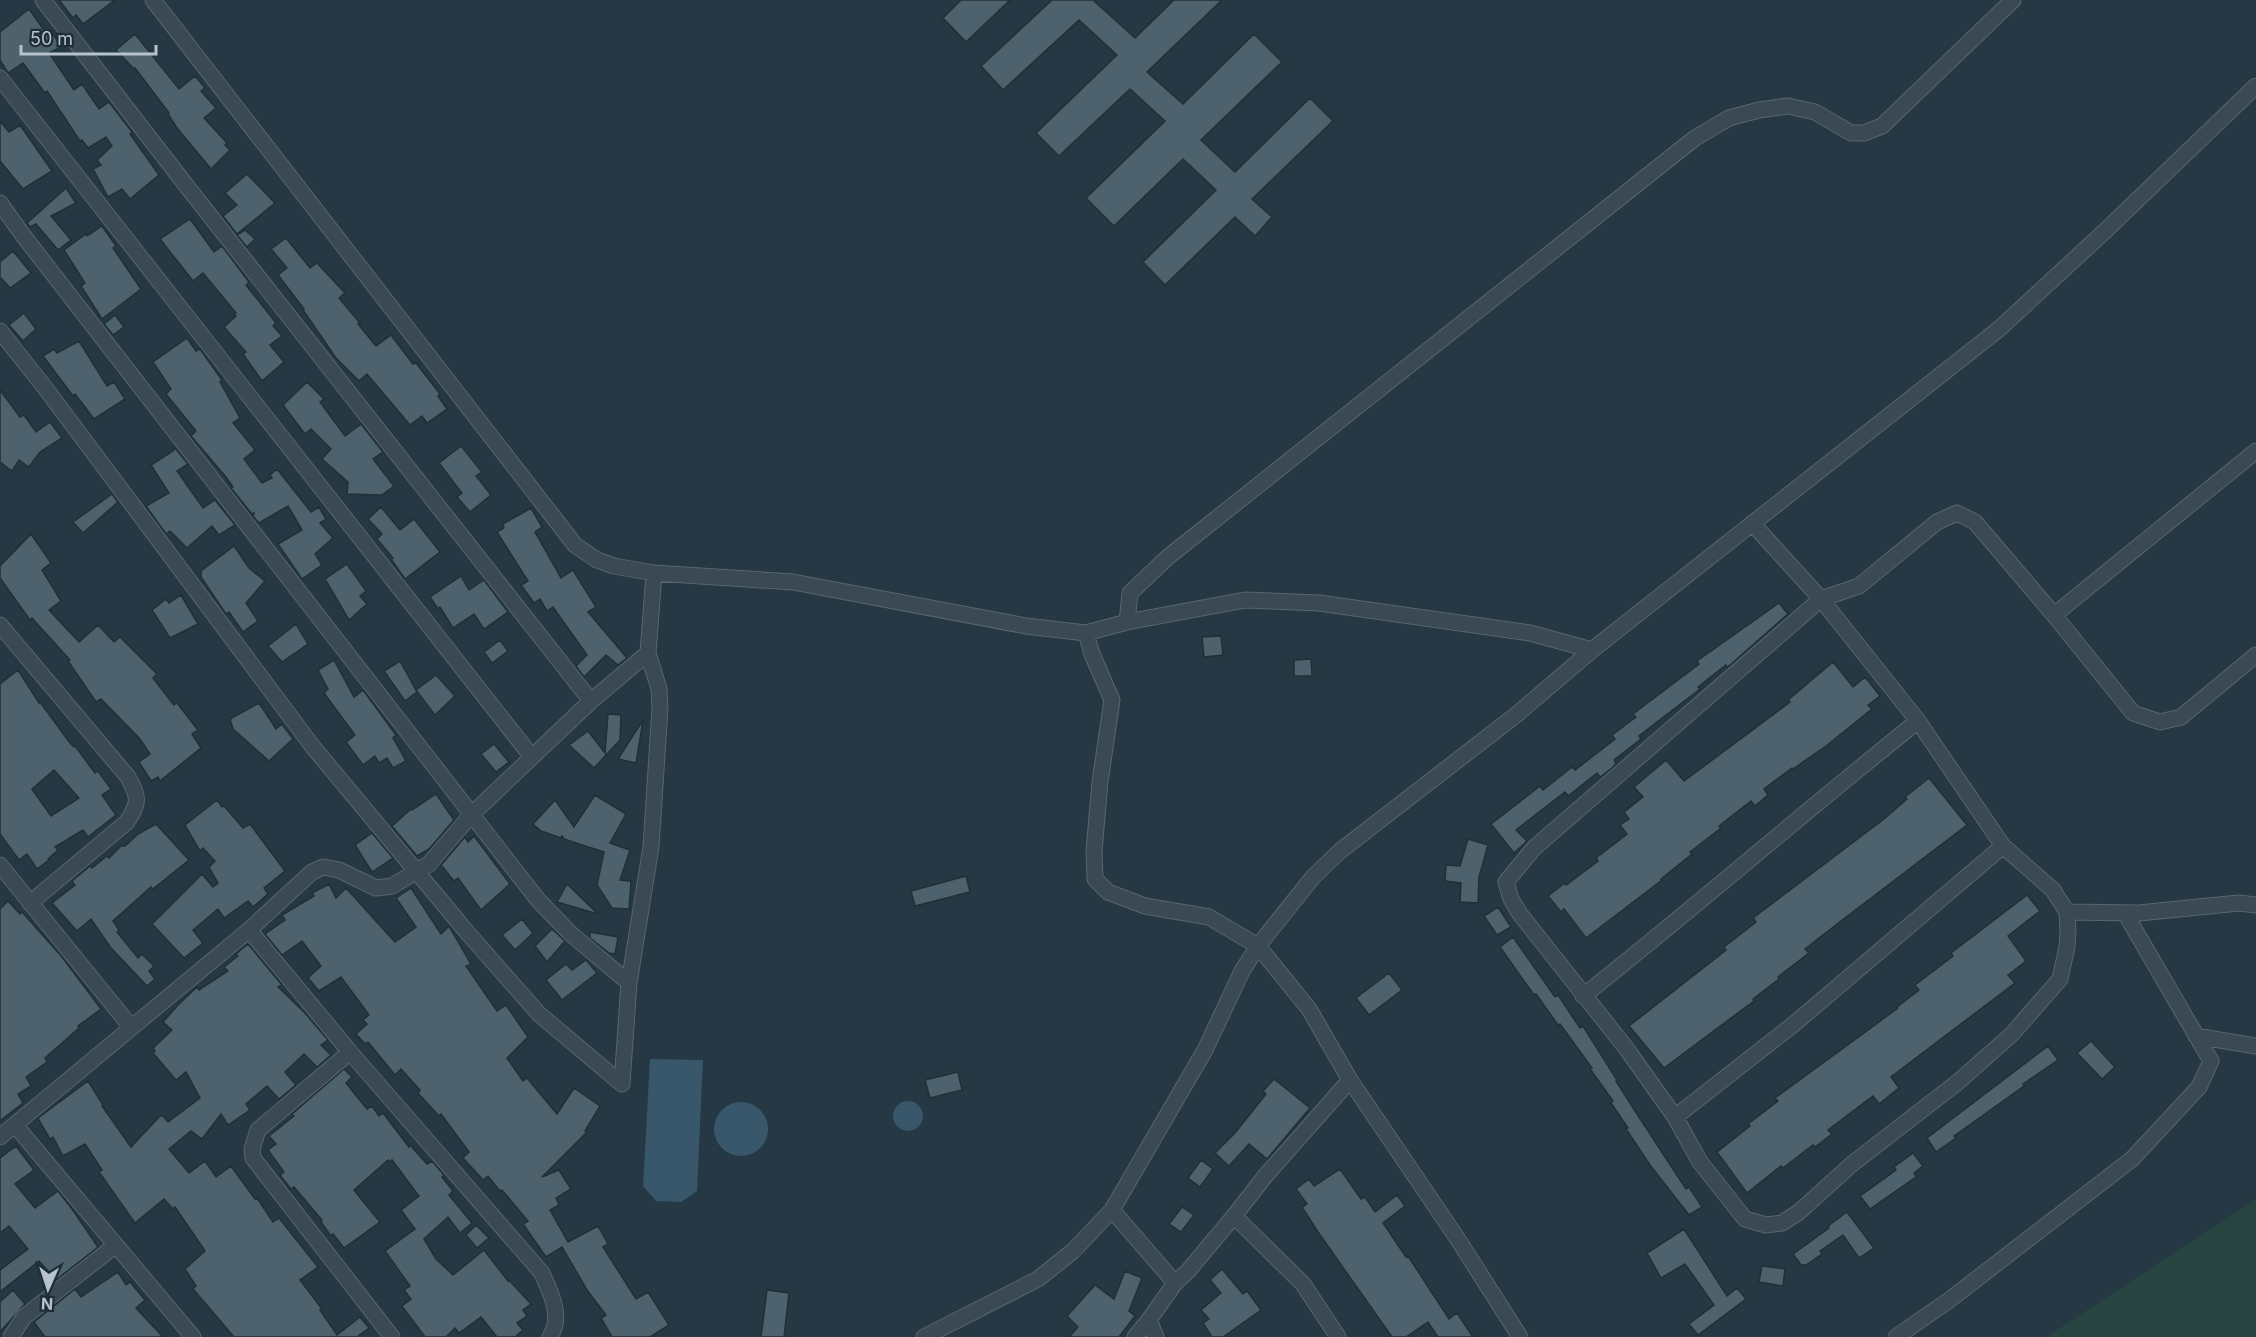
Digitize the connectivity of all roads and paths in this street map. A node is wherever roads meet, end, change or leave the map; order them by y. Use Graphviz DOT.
graph roads {
  1 [pos="44,0"];
  2 [pos="153,0"];
  3 [pos="2013,0"];
  4 [pos="0,78"];
  5 [pos="2256,86"];
  6 [pos="0,203"];
  7 [pos="0,331"];
  8 [pos="2256,451"];
  9 [pos="1752,523"];
  10 [pos="654,573"];
  11 [pos="1821,599"];
  12 [pos="2054,615"];
  13 [pos="1127,622"];
  14 [pos="0,625"];
  15 [pos="1086,633"];
  16 [pos="1592,650"];
  17 [pos="648,652"];
  18 [pos="2256,655"];
  19 [pos="591,701"];
  20 [pos="1918,721"];
  21 [pos="532,757"];
  22 [pos="471,815"];
  23 [pos="2003,846"];
  24 [pos="0,865"];
  25 [pos="417,871"];
  26 [pos="30,903"];
  27 [pos="2256,905"];
  28 [pos="2067,912"];
  29 [pos="2125,913"];
  30 [pos="249,930"];
  31 [pos="1258,946"];
  32 [pos="629,983"];
  33 [pos="1583,996"];
  34 [pos="131,1027"];
  35 [pos="2196,1036"];
  36 [pos="2256,1046"];
  37 [pos="350,1052"];
  38 [pos="1350,1080"];
  39 [pos="1675,1117"];
  40 [pos="15,1125"];
  41 [pos="0,1137"];
  42 [pos="1113,1210"];
  43 [pos="1234,1216"];
  44 [pos="116,1245"];
  45 [pos="1174,1283"];
  46 [pos="1149,1320"];
  47 [pos="11,1337"];
  48 [pos="194,1337"];
  49 [pos="392,1337"];
  50 [pos="550,1337"];
  51 [pos="924,1337"];
  52 [pos="1135,1337"];
  53 [pos="1156,1337"];
  54 [pos="1338,1337"];
  55 [pos="1520,1337"];
  56 [pos="1896,1337"];
  1 -- 19 [label="street"];
  2 -- 10 [label="street"];
  3 -- 13 [label="street"];
  4 -- 21 [label="street"];
  5 -- 9 [label="street"];
  6 -- 22 [label="street"];
  7 -- 25 [label="street"];
  8 -- 12 [label="street"];
  9 -- 11 [label="street"];
  9 -- 16 [label="street"];
  10 -- 15 [label="street"];
  10 -- 17 [label="street"];
  11 -- 12 [label="street"];
  11 -- 20 [label="street"];
  11 -- 33 [label="street"];
  12 -- 18 [label="street"];
  13 -- 15 [label="street"];
  13 -- 16 [label="street"];
  14 -- 26 [label="street"];
  15 -- 31 [label="street"];
  16 -- 31 [label="street"];
  17 -- 19 [label="street"];
  17 -- 32 [label="street"];
  19 -- 21 [label="street"];
  20 -- 23 [label="street"];
  20 -- 33 [label="street"];
  21 -- 22 [label="street"];
  22 -- 25 [label="street"];
  22 -- 32 [label="street"];
  23 -- 28 [label="street"];
  23 -- 39 [label="street"];
  24 -- 26 [label="street"];
  25 -- 30 [label="street"];
  25 -- 32 [label="street"];
  26 -- 34 [label="street"];
  27 -- 29 [label="street"];
  28 -- 29 [label="street"];
  28 -- 39 [label="street"];
  29 -- 35 [label="street"];
  30 -- 34 [label="street"];
  30 -- 37 [label="street"];
  31 -- 38 [label="street"];
  31 -- 42 [label="street"];
  33 -- 39 [label="street"];
  34 -- 40 [label="street"];
  35 -- 36 [label="street"];
  35 -- 56 [label="street"];
  37 -- 49 [label="street"];
  37 -- 50 [label="street"];
  38 -- 43 [label="street"];
  38 -- 55 [label="street"];
  40 -- 41 [label="street"];
  40 -- 44 [label="street"];
  42 -- 45 [label="street"];
  42 -- 51 [label="street"];
  43 -- 45 [label="street"];
  43 -- 54 [label="street"];
  44 -- 47 [label="street"];
  44 -- 48 [label="street"];
  45 -- 46 [label="street"];
  46 -- 52 [label="street"];
  46 -- 53 [label="street"];
}
